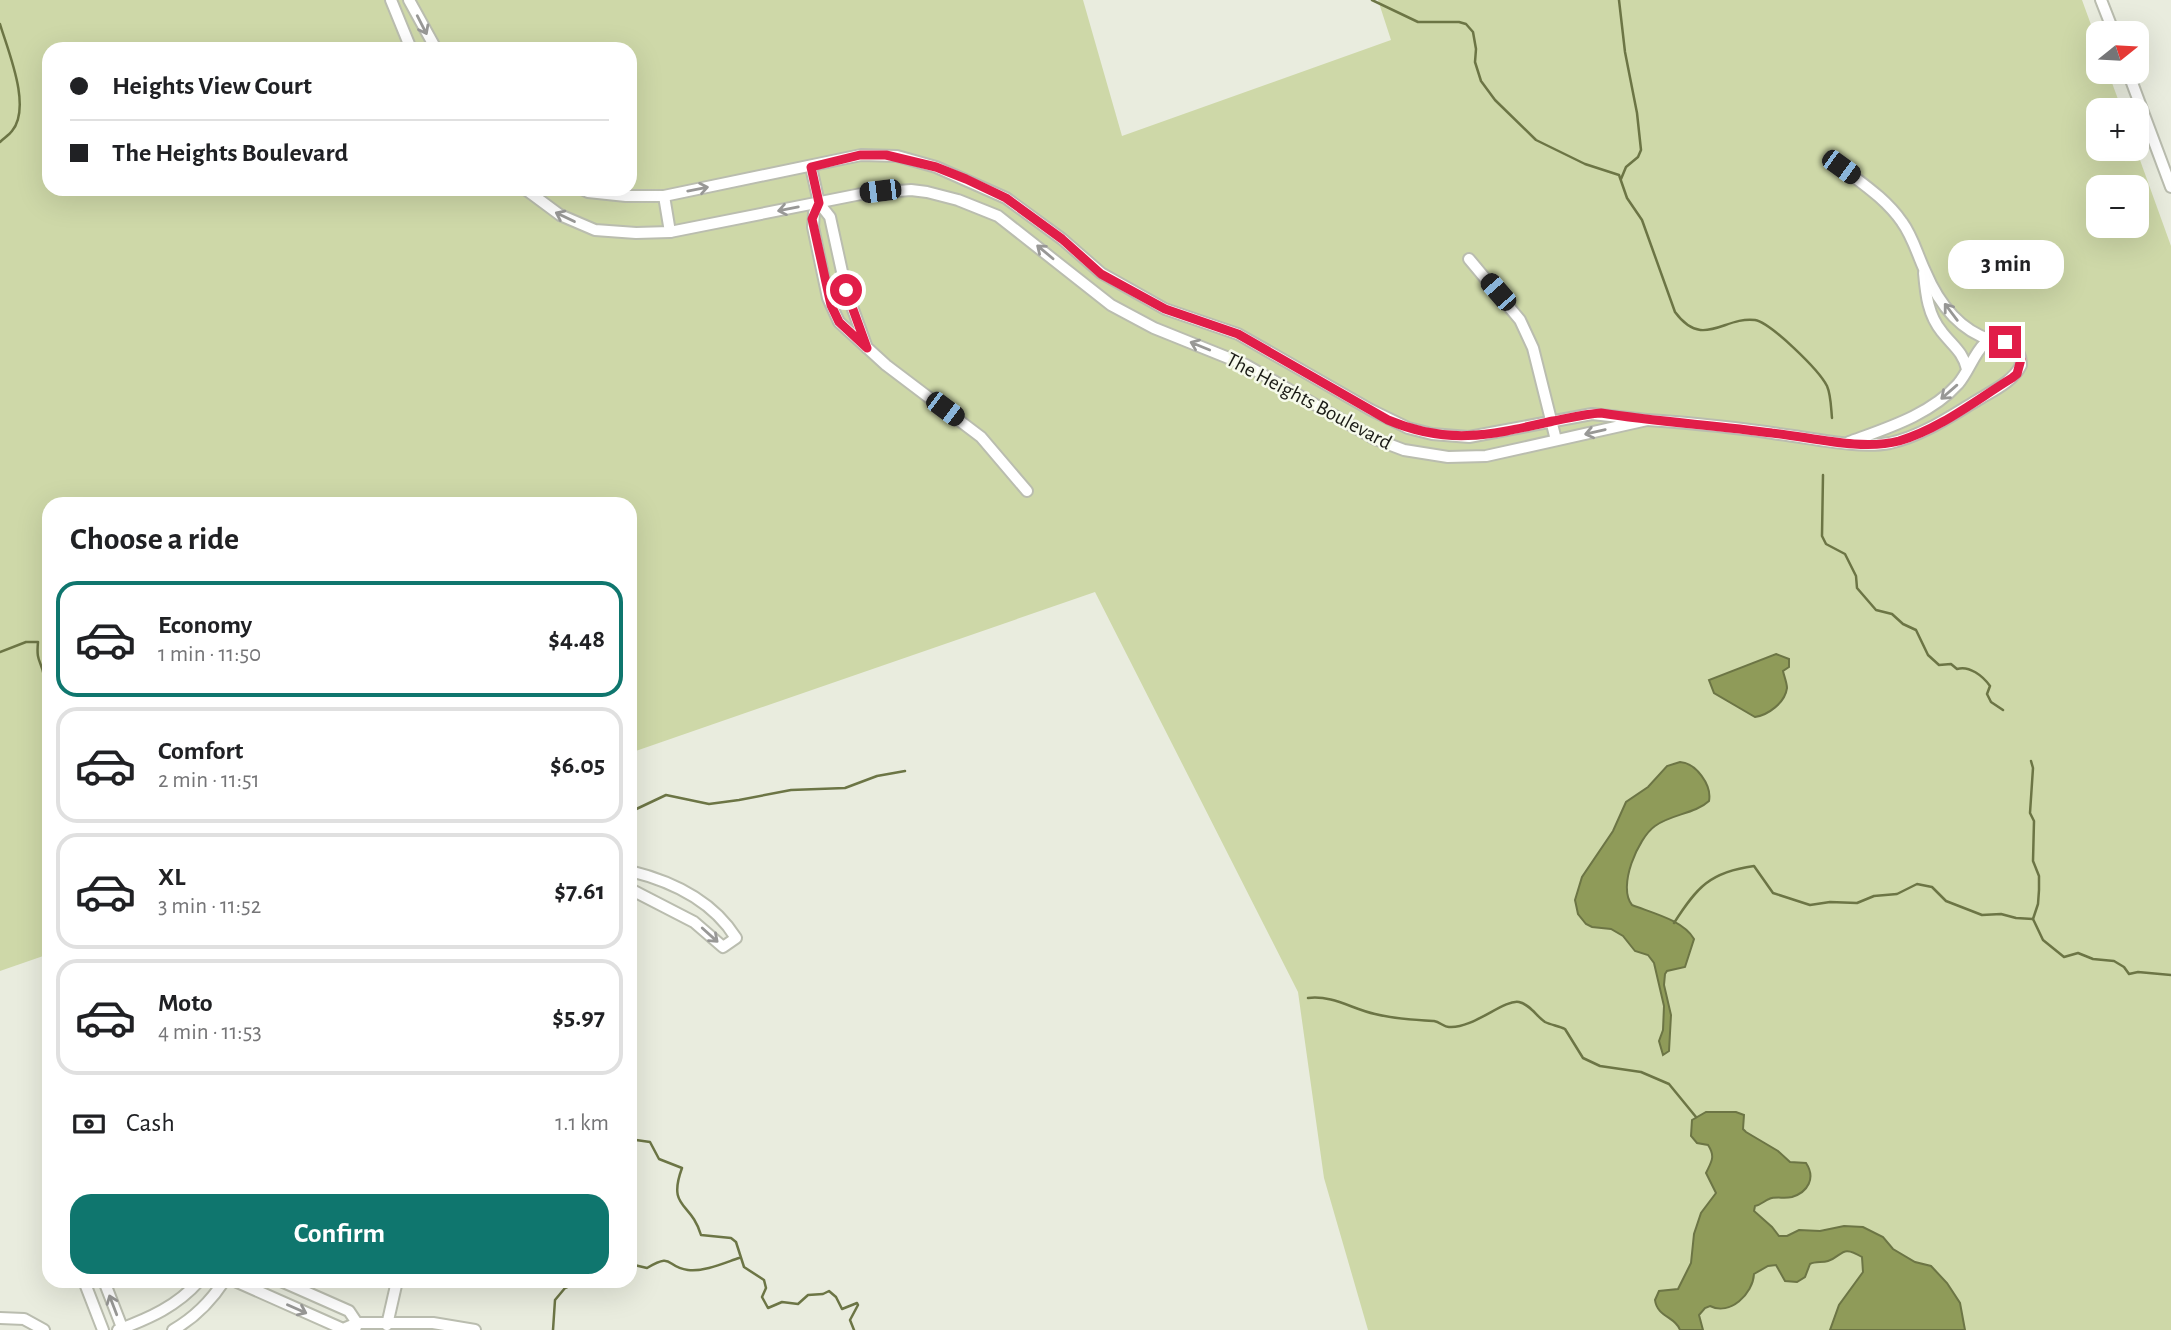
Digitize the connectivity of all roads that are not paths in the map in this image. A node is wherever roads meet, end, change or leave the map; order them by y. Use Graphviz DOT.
graph roads {
  1 [pos="391,0"];
  2 [pos="409,0"];
  3 [pos="2101,0"];
  4 [pos="2109,21"];
  5 [pos="408,42"];
  6 [pos="432,42"];
  7 [pos="2132,84"];
  8 [pos="811,167"];
  9 [pos="1841,167"];
  10 [pos="957,176"];
  11 [pos="2171,187"];
  12 [pos="537,196"];
  13 [pos="637,196"];
  14 [pos="664,196"];
  15 [pos="950,198"];
  16 [pos="819,203"];
  17 [pos="670,232"];
  18 [pos="1469,259"];
  19 [pos="1924,270"];
  20 [pos="1109,278"];
  21 [pos="1099,295"];
  22 [pos="1991,340"];
  23 [pos="867,348"];
  24 [pos="1967,369"];
  25 [pos="1303,370"];
  26 [pos="1291,390"];
  27 [pos="1647,420"];
  28 [pos="1552,421"];
  29 [pos="1419,430"];
  30 [pos="1556,440"];
  31 [pos="1849,442"];
  32 [pos="1415,452"];
  33 [pos="1027,491"];
  34 [pos="637,873"];
  35 [pos="684,890"];
  36 [pos="637,892"];
  37 [pos="674,911"];
  38 [pos="87,1288"];
  39 [pos="106,1288"];
  40 [pos="192,1288"];
  41 [pos="219,1288"];
  42 [pos="251,1288"];
  43 [pos="297,1288"];
  44 [pos="395,1288"];
  45 [pos="177,1302"];
  46 [pos="0,1318"];
  47 [pos="187,1321"];
  48 [pos="382,1326"];
  49 [pos="356,1327"];
  50 [pos="44,1330"];
  51 [pos="103,1330"];
  52 [pos="121,1330"];
  53 [pos="173,1330"];
  54 [pos="475,1330"];
  1 -- 5 [label="street"];
  2 -- 6 [label="street, one-way"];
  3 -- 4 [label="street"];
  7 -- 11 [label="street"];
  8 -- 10 [label="street, The Heights Boulevard"];
  14 -- 8 [label="street, The Heights Boulevard, one-way"];
  8 -- 16 [label="street"];
  9 -- 19 [label="street"];
  10 -- 15 [label="street"];
  10 -- 20 [label="street, The Heights Boulevard"];
  17 -- 12 [label="street, The Heights Boulevard, one-way"];
  13 -- 14 [label="street, The Heights Boulevard"];
  14 -- 17 [label="street"];
  15 -- 16 [label="street, The Heights Boulevard"];
  21 -- 15 [label="street, The Heights Boulevard, one-way"];
  16 -- 17 [label="street, The Heights Boulevard, one-way"];
  16 -- 23 [label="street"];
  16 -- 23 [label="street"];
  18 -- 28 [label="street"];
  22 -- 19 [label="street, one-way"];
  19 -- 24 [label="street"];
  20 -- 21 [label="street"];
  20 -- 25 [label="street, The Heights Boulevard"];
  26 -- 21 [label="street, The Heights Boulevard, one-way"];
  22 -- 24 [label="street, The Heights Boulevard"];
  22 -- 31 [label="street, The Heights Boulevard"];
  23 -- 33 [label="street"];
  24 -- 31 [label="street, The Heights Boulevard, one-way"];
  25 -- 26 [label="street"];
  25 -- 29 [label="street, The Heights Boulevard"];
  26 -- 32 [label="street, The Heights Boulevard"];
  27 -- 28 [label="street, The Heights Boulevard"];
  27 -- 30 [label="street, The Heights Boulevard, one-way"];
  27 -- 31 [label="street, The Heights Boulevard"];
  28 -- 29 [label="street, The Heights Boulevard"];
  28 -- 30 [label="street"];
  29 -- 32 [label="street"];
  30 -- 32 [label="street, The Heights Boulevard"];
  34 -- 35 [label="street"];
  35 -- 37 [label="street"];
  37 -- 35 [label="street, one-way"];
  36 -- 37 [label="street"];
  38 -- 51 [label="street"];
  52 -- 39 [label="street, one-way"];
  40 -- 45 [label="street"];
  41 -- 47 [label="street"];
  42 -- 49 [label="street, one-way"];
  43 -- 49 [label="street"];
  44 -- 48 [label="street"];
  45 -- 47 [label="street"];
  45 -- 52 [label="street"];
  46 -- 50 [label="street"];
  47 -- 53 [label="street"];
  48 -- 49 [label="street"];
  48 -- 54 [label="street"];
}
